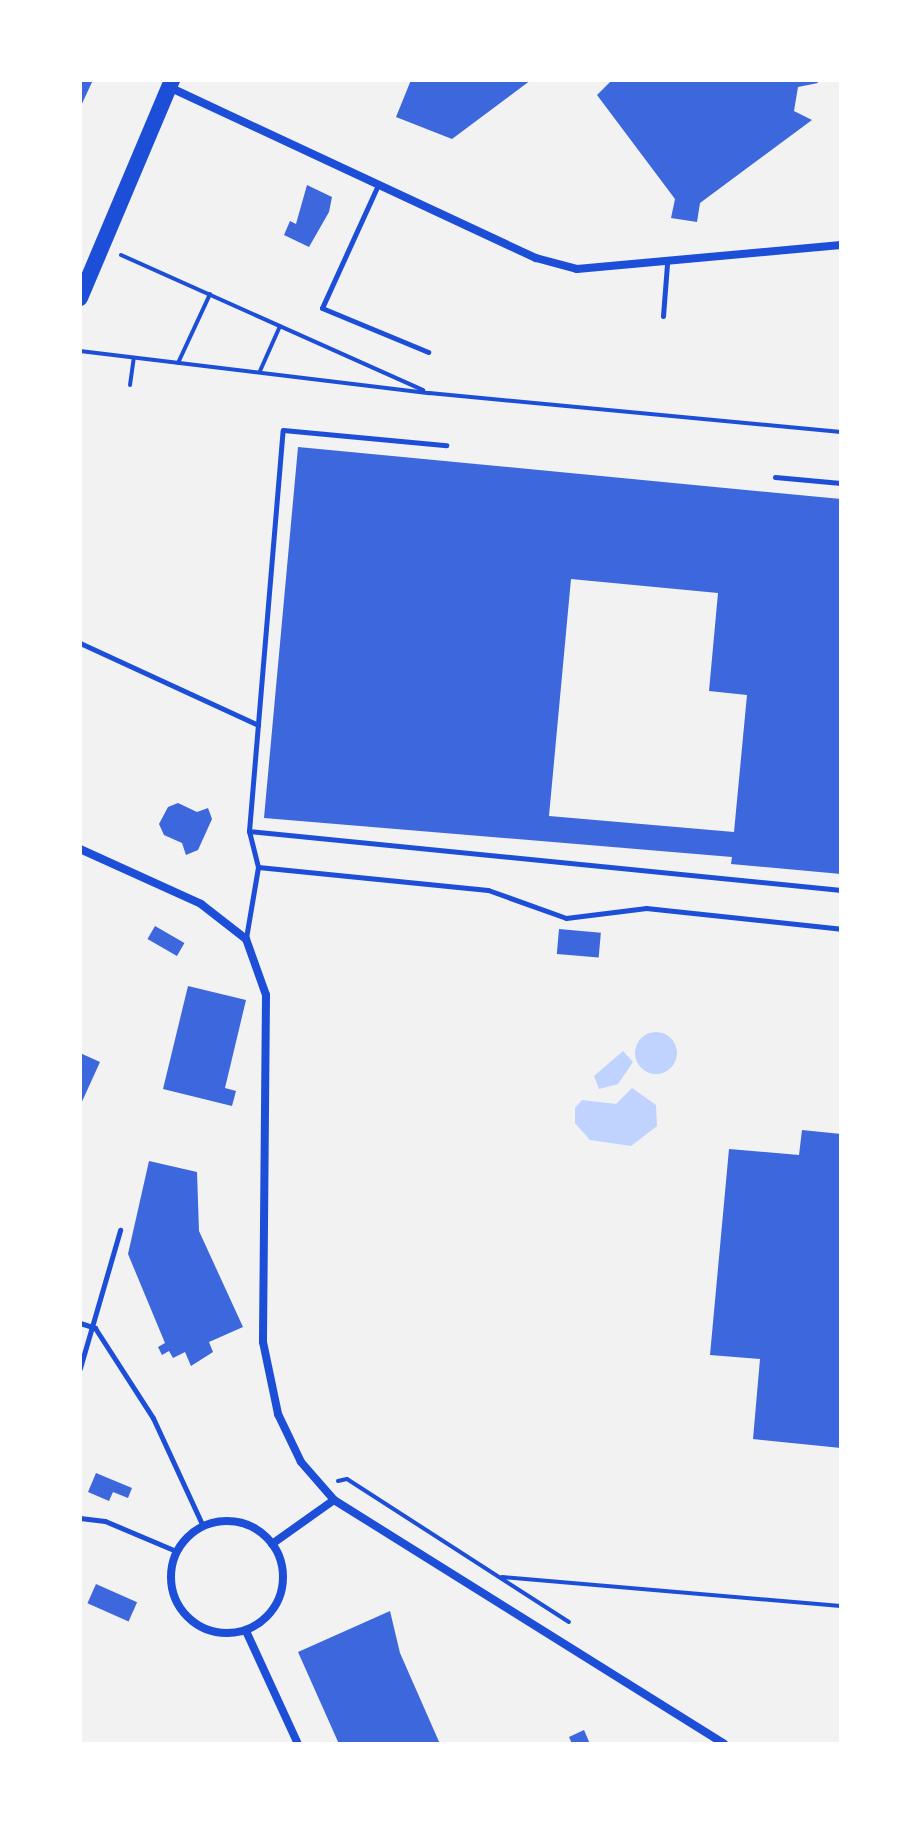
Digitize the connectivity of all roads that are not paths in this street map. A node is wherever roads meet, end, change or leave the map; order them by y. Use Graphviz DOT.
graph roads {
  1 [pos="171,84"];
  2 [pos="379,184"];
  3 [pos="841,245"];
  4 [pos="667,264"];
  5 [pos="80,298"];
  6 [pos="663,316"];
  7 [pos="428,352"];
  8 [pos="446,445"];
  9 [pos="775,477"];
  10 [pos="841,483"];
  11 [pos="80,643"];
  12 [pos="258,725"];
  13 [pos="249,831"];
  14 [pos="80,849"];
  15 [pos="258,867"];
  16 [pos="841,890"];
  17 [pos="841,929"];
  18 [pos="246,939"];
  19 [pos="120,1230"];
  20 [pos="80,1323"];
  21 [pos="95,1328"];
  22 [pos="80,1368"];
  23 [pos="334,1500"];
  24 [pos="80,1518"];
  25 [pos="203,1526"];
  26 [pos="272,1544"];
  27 [pos="176,1551"];
  28 [pos="246,1631"];
  29 [pos="298,1744"];
  30 [pos="724,1744"];
  1 -- 2 [label="street"];
  1 -- 5 [label="main road"];
  2 -- 4 [label="street"];
  2 -- 7 [label="lane"];
  3 -- 4 [label="street"];
  4 -- 6 [label="lane"];
  8 -- 12 [label="lane"];
  9 -- 10 [label="lane"];
  11 -- 12 [label="lane"];
  12 -- 13 [label="lane"];
  13 -- 15 [label="lane"];
  13 -- 16 [label="lane"];
  14 -- 18 [label="street"];
  15 -- 17 [label="lane"];
  15 -- 18 [label="lane"];
  18 -- 23 [label="street"];
  19 -- 21 [label="lane"];
  20 -- 21 [label="lane"];
  21 -- 22 [label="lane"];
  21 -- 25 [label="lane"];
  23 -- 26 [label="street"];
  23 -- 30 [label="street"];
  24 -- 27 [label="lane"];
  25 -- 26 [label="street"];
  25 -- 27 [label="street"];
  26 -- 28 [label="street"];
  27 -- 28 [label="street"];
  28 -- 29 [label="street"];
}
